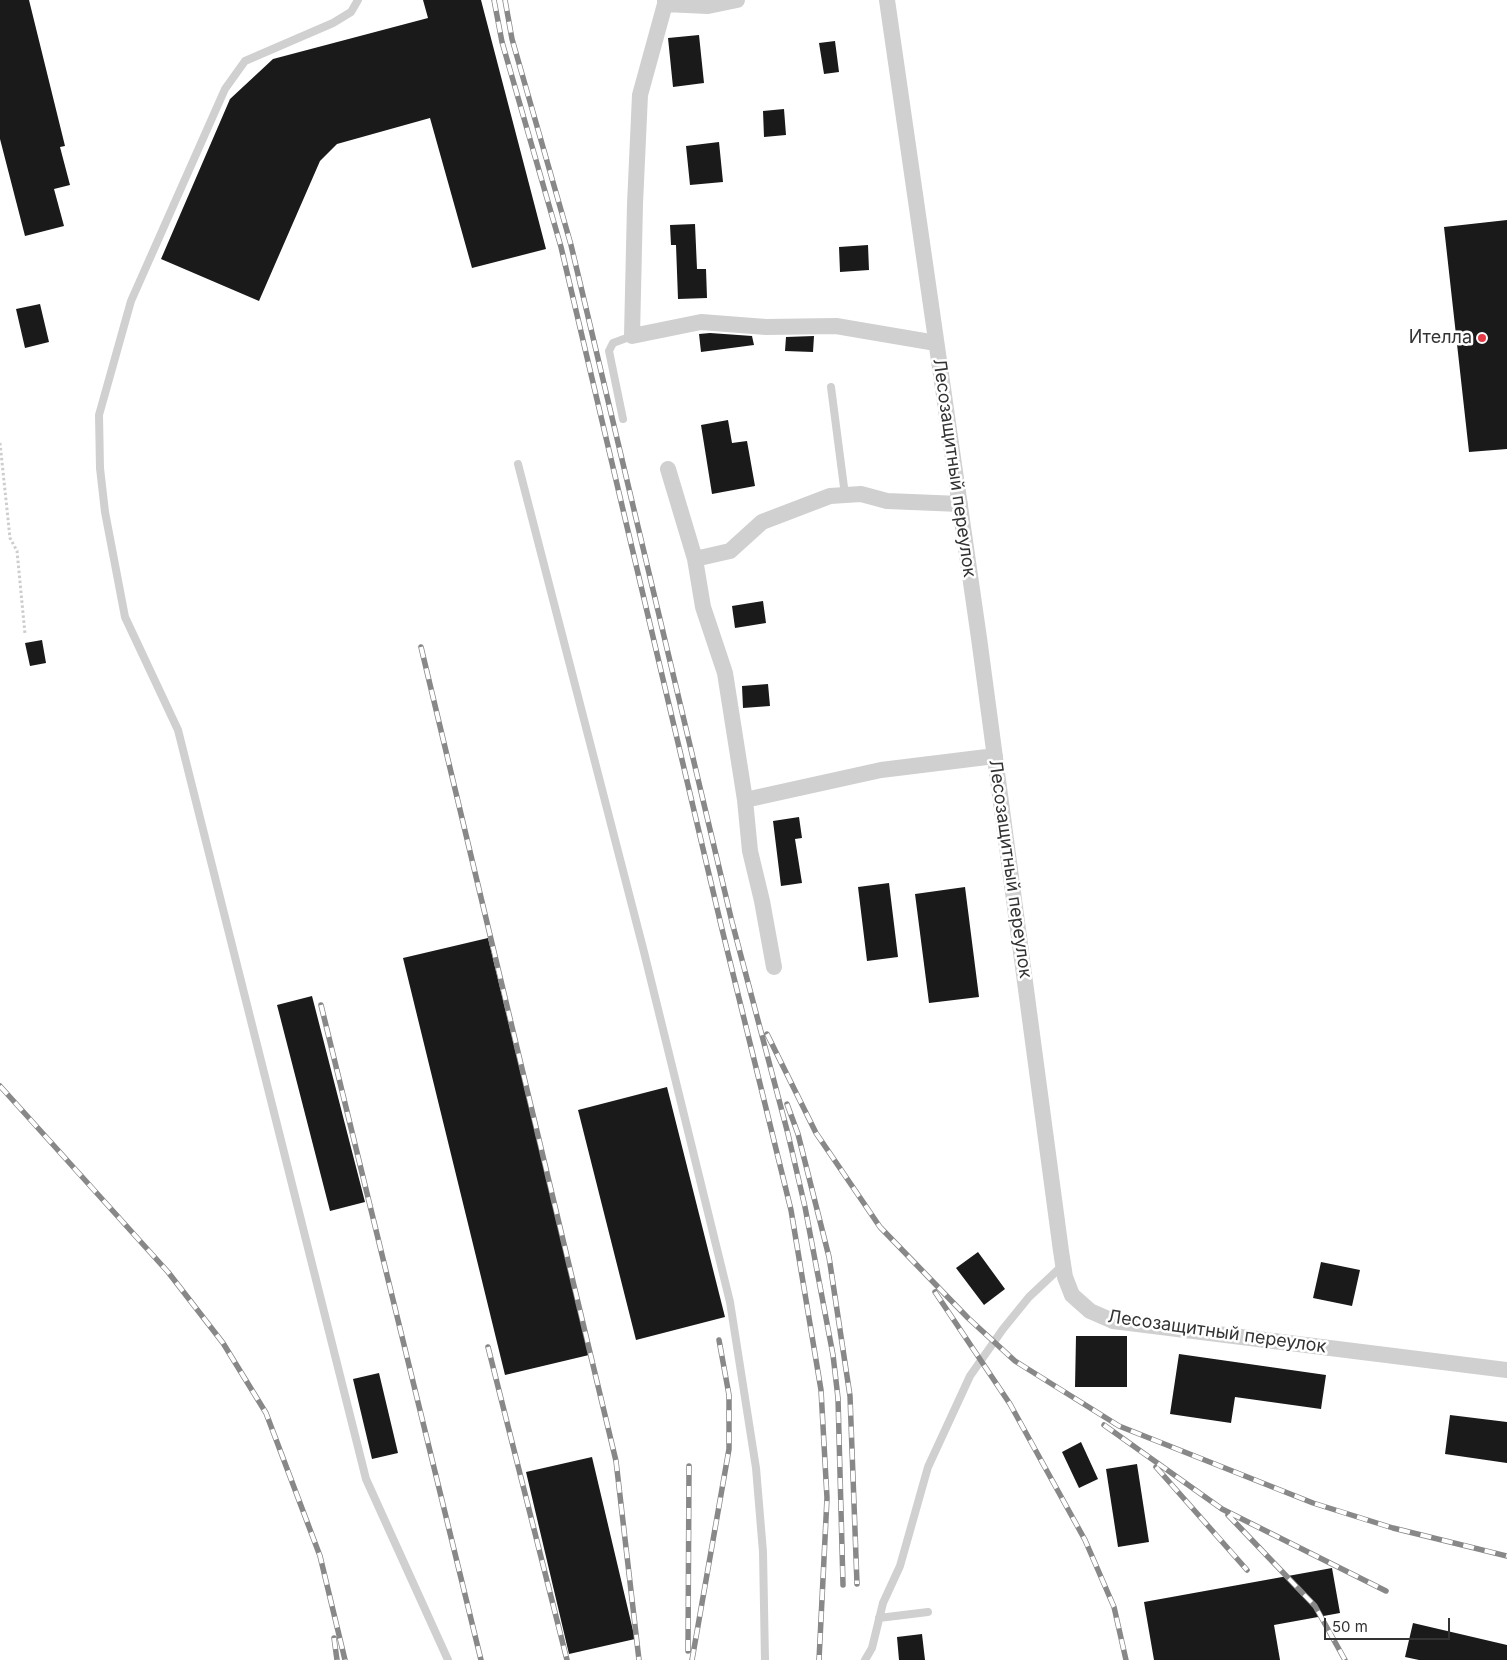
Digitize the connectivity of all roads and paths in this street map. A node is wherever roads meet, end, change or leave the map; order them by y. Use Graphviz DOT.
graph roads {
  1 [pos="358,0"];
  2 [pos="738,0"];
  3 [pos="887,0"];
  4 [pos="665,2"];
  5 [pos="632,336"];
  6 [pos="936,343"];
  7 [pos="831,387"];
  8 [pos="623,419"];
  9 [pos="0,443"];
  10 [pos="518,464"];
  11 [pos="668,469"];
  12 [pos="2,476"];
  13 [pos="846,495"];
  14 [pos="960,504"];
  15 [pos="695,559"];
  16 [pos="25,634"];
  17 [pos="995,756"];
  18 [pos="745,800"];
  19 [pos="774,967"];
  20 [pos="1064,1265"];
  21 [pos="1507,1370"];
  22 [pos="928,1612"];
  23 [pos="879,1618"];
  24 [pos="448,1660"];
  25 [pos="765,1660"];
  26 [pos="865,1660"];
  1 -- 24 [label="lane"];
  2 -- 4 [label="street"];
  3 -- 6 [label="street, Лесозащитный переулок"];
  4 -- 5 [label="street"];
  5 -- 6 [label="street"];
  5 -- 8 [label="lane"];
  6 -- 14 [label="street, Лесозащитный переулок"];
  7 -- 13 [label="lane"];
  9 -- 12 [label="path"];
  10 -- 25 [label="lane"];
  11 -- 15 [label="street"];
  12 -- 16 [label="path"];
  13 -- 14 [label="street"];
  13 -- 15 [label="street"];
  14 -- 17 [label="street, Лесозащитный переулок"];
  15 -- 18 [label="street"];
  17 -- 18 [label="street"];
  17 -- 20 [label="street, Лесозащитный переулок"];
  18 -- 19 [label="street"];
  20 -- 21 [label="street, Лесозащитный переулок"];
  20 -- 23 [label="lane"];
  22 -- 23 [label="lane"];
  23 -- 26 [label="lane"];
}
